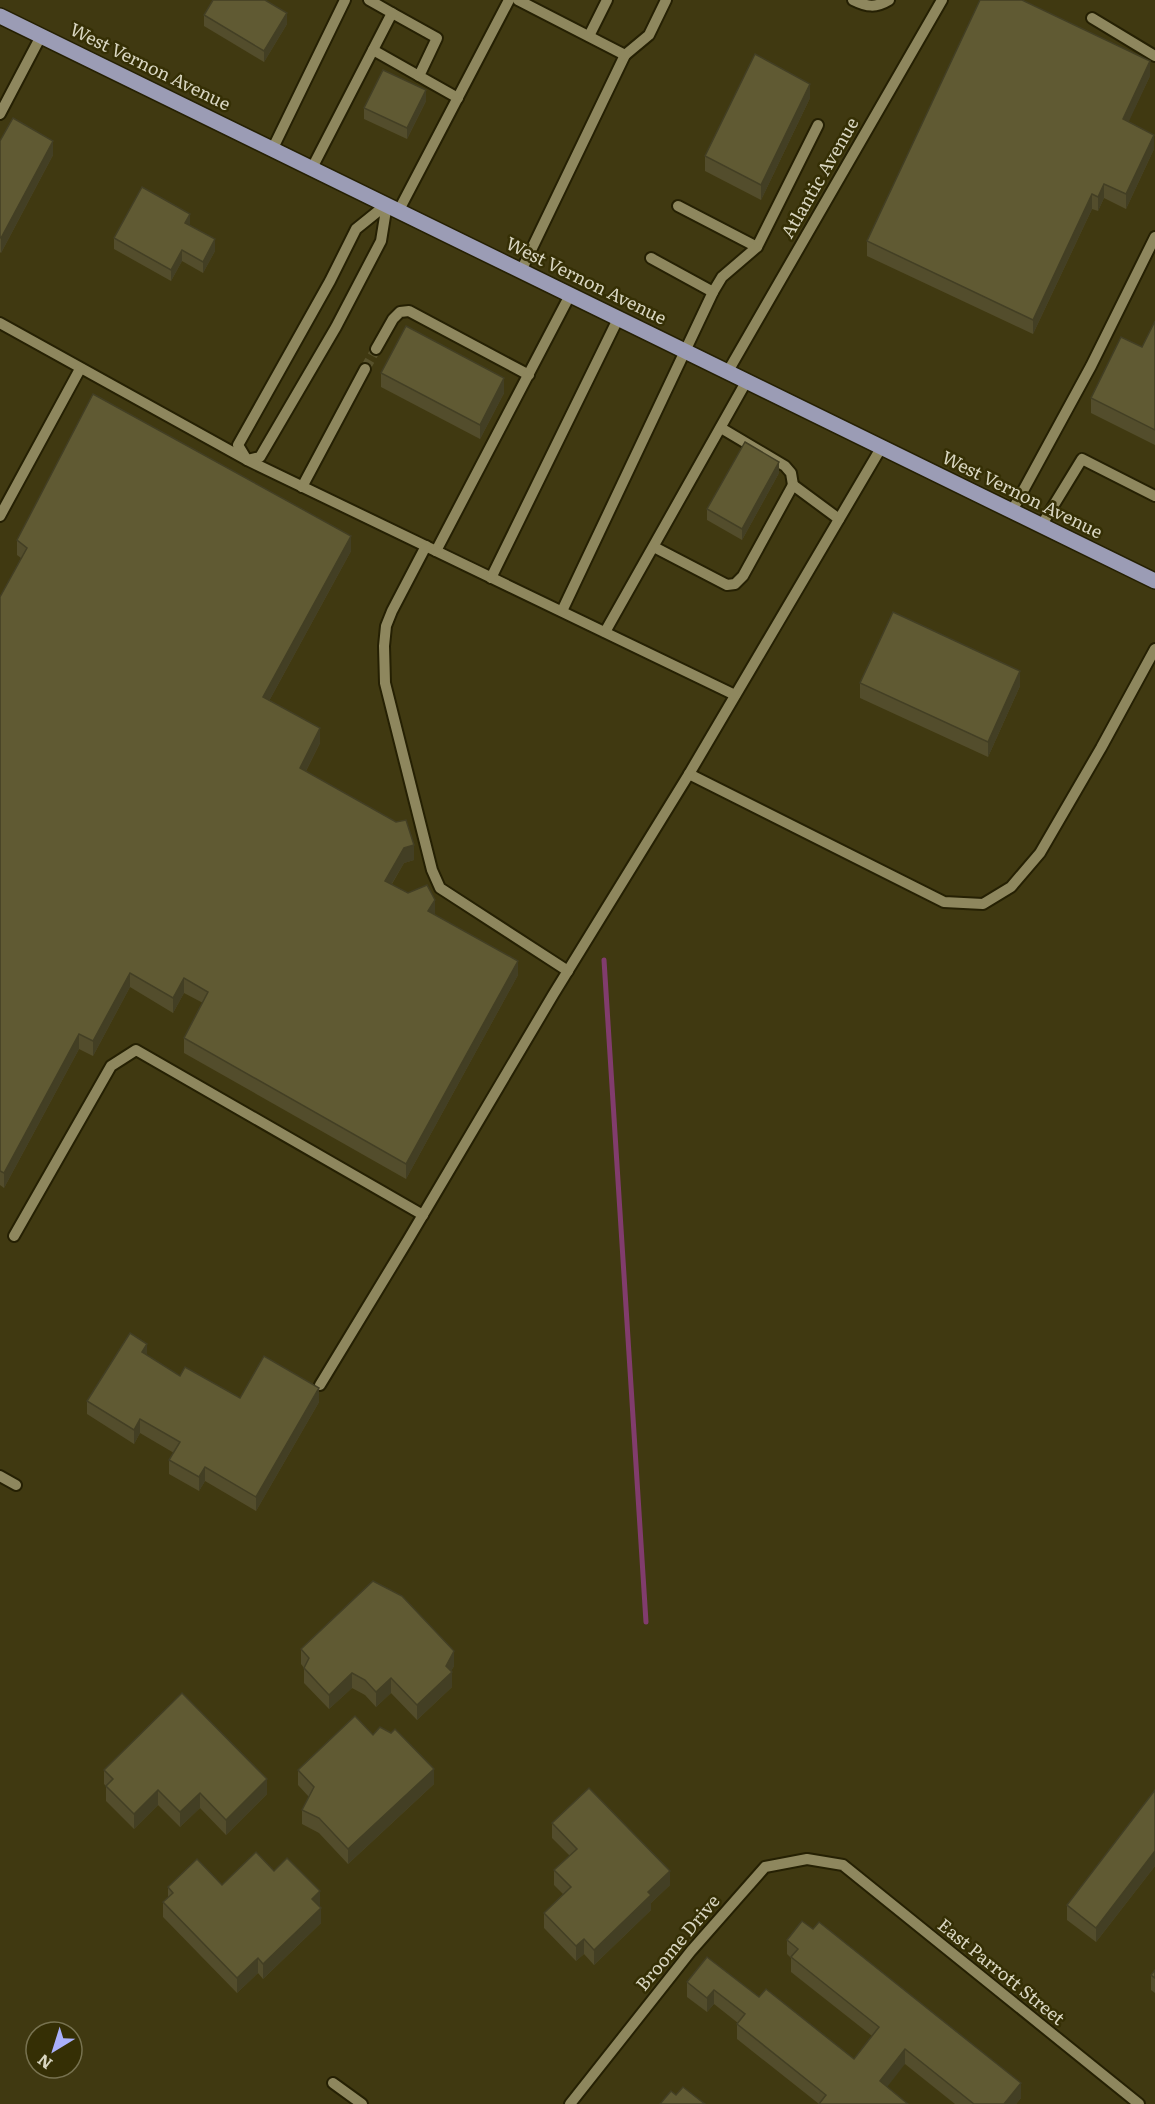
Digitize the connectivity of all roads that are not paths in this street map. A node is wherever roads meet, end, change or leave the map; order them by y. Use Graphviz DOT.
graph roads {
  1 [pos="345,0"];
  2 [pos="369,0"];
  3 [pos="509,0"];
  4 [pos="518,0"];
  5 [pos="607,0"];
  6 [pos="666,0"];
  7 [pos="853,0"];
  8 [pos="889,0"];
  9 [pos="942,0"];
  10 [pos="392,13"];
  11 [pos="0,16"];
  12 [pos="1092,18"];
  13 [pos="41,36"];
  14 [pos="589,36"];
  15 [pos="373,50"];
  16 [pos="625,55"];
  17 [pos="1155,56"];
  18 [pos="419,76"];
  19 [pos="458,98"];
  20 [pos="0,114"];
  21 [pos="818,125"];
  22 [pos="273,148"];
  23 [pos="312,168"];
  24 [pos="678,206"];
  25 [pos="393,207"];
  26 [pos="1155,237"];
  27 [pos="758,247"];
  28 [pos="651,258"];
  29 [pos="521,271"];
  30 [pos="714,292"];
  31 [pos="570,295"];
  32 [pos="618,319"];
  33 [pos="0,323"];
  34 [pos="376,349"];
  35 [pos="684,352"];
  36 [pos="80,369"];
  37 [pos="365,369"];
  38 [pos="727,373"];
  39 [pos="529,375"];
  40 [pos="746,382"];
  41 [pos="721,428"];
  42 [pos="881,448"];
  43 [pos="247,460"];
  44 [pos="793,485"];
  45 [pos="302,487"];
  46 [pos="1155,496"];
  47 [pos="1012,511"];
  48 [pos="0,516"];
  49 [pos="839,519"];
  50 [pos="1041,526"];
  51 [pos="654,547"];
  52 [pos="431,549"];
  53 [pos="491,578"];
  54 [pos="1155,581"];
  55 [pos="562,611"];
  56 [pos="604,632"];
  57 [pos="1155,649"];
  58 [pos="735,695"];
  59 [pos="689,774"];
  60 [pos="568,970"];
  61 [pos="423,1215"];
  62 [pos="14,1236"];
  63 [pos="320,1385"];
  64 [pos="0,1476"];
  65 [pos="16,1485"];
  66 [pos="843,1865"];
  67 [pos="333,2083"];
  68 [pos="362,2104"];
  69 [pos="570,2104"];
  70 [pos="1139,2104"];
  1 -- 22 [label="street"];
  2 -- 10 [label="street"];
  3 -- 19 [label="street"];
  4 -- 14 [label="street"];
  5 -- 14 [label="street"];
  6 -- 16 [label="street"];
  7 -- 8 [label="street"];
  9 -- 38 [label="street, Atlantic Avenue"];
  10 -- 15 [label="street"];
  10 -- 18 [label="street"];
  11 -- 13 [label="main road, West Vernon Avenue"];
  12 -- 17 [label="street"];
  13 -- 20 [label="street"];
  13 -- 22 [label="main road, West Vernon Avenue"];
  14 -- 16 [label="street"];
  15 -- 18 [label="street"];
  15 -- 23 [label="street"];
  16 -- 29 [label="street"];
  18 -- 19 [label="street"];
  19 -- 25 [label="street"];
  21 -- 27 [label="street"];
  22 -- 23 [label="main road, West Vernon Avenue"];
  23 -- 25 [label="main road, West Vernon Avenue"];
  24 -- 27 [label="street"];
  25 -- 29 [label="main road, West Vernon Avenue"];
  25 -- 43 [label="street"];
  25 -- 43 [label="street"];
  26 -- 47 [label="street"];
  27 -- 30 [label="street"];
  28 -- 30 [label="street"];
  29 -- 31 [label="main road, West Vernon Avenue"];
  30 -- 35 [label="street"];
  31 -- 32 [label="main road, West Vernon Avenue"];
  31 -- 39 [label="street"];
  32 -- 35 [label="main road, West Vernon Avenue"];
  32 -- 53 [label="street"];
  33 -- 36 [label="street"];
  34 -- 39 [label="street"];
  35 -- 38 [label="main road, West Vernon Avenue"];
  35 -- 55 [label="street"];
  36 -- 43 [label="street"];
  36 -- 48 [label="street"];
  37 -- 45 [label="street"];
  38 -- 40 [label="main road, West Vernon Avenue"];
  39 -- 52 [label="street"];
  40 -- 41 [label="street"];
  40 -- 42 [label="main road, West Vernon Avenue"];
  41 -- 44 [label="street"];
  41 -- 51 [label="street"];
  42 -- 47 [label="main road, West Vernon Avenue"];
  42 -- 49 [label="street"];
  43 -- 45 [label="street"];
  44 -- 49 [label="street"];
  44 -- 51 [label="street"];
  45 -- 52 [label="street"];
  46 -- 50 [label="street"];
  47 -- 50 [label="main road, West Vernon Avenue"];
  49 -- 58 [label="street"];
  50 -- 54 [label="main road, West Vernon Avenue"];
  51 -- 56 [label="street"];
  52 -- 53 [label="street"];
  52 -- 60 [label="street"];
  53 -- 55 [label="street"];
  55 -- 56 [label="street"];
  56 -- 58 [label="street"];
  57 -- 59 [label="street"];
  58 -- 59 [label="street"];
  59 -- 60 [label="street"];
  60 -- 61 [label="street"];
  61 -- 62 [label="street"];
  61 -- 63 [label="street"];
  64 -- 65 [label="street"];
  66 -- 69 [label="street, Broome Drive"];
  66 -- 70 [label="street, East Parrott Street"];
  67 -- 68 [label="street"];
}
